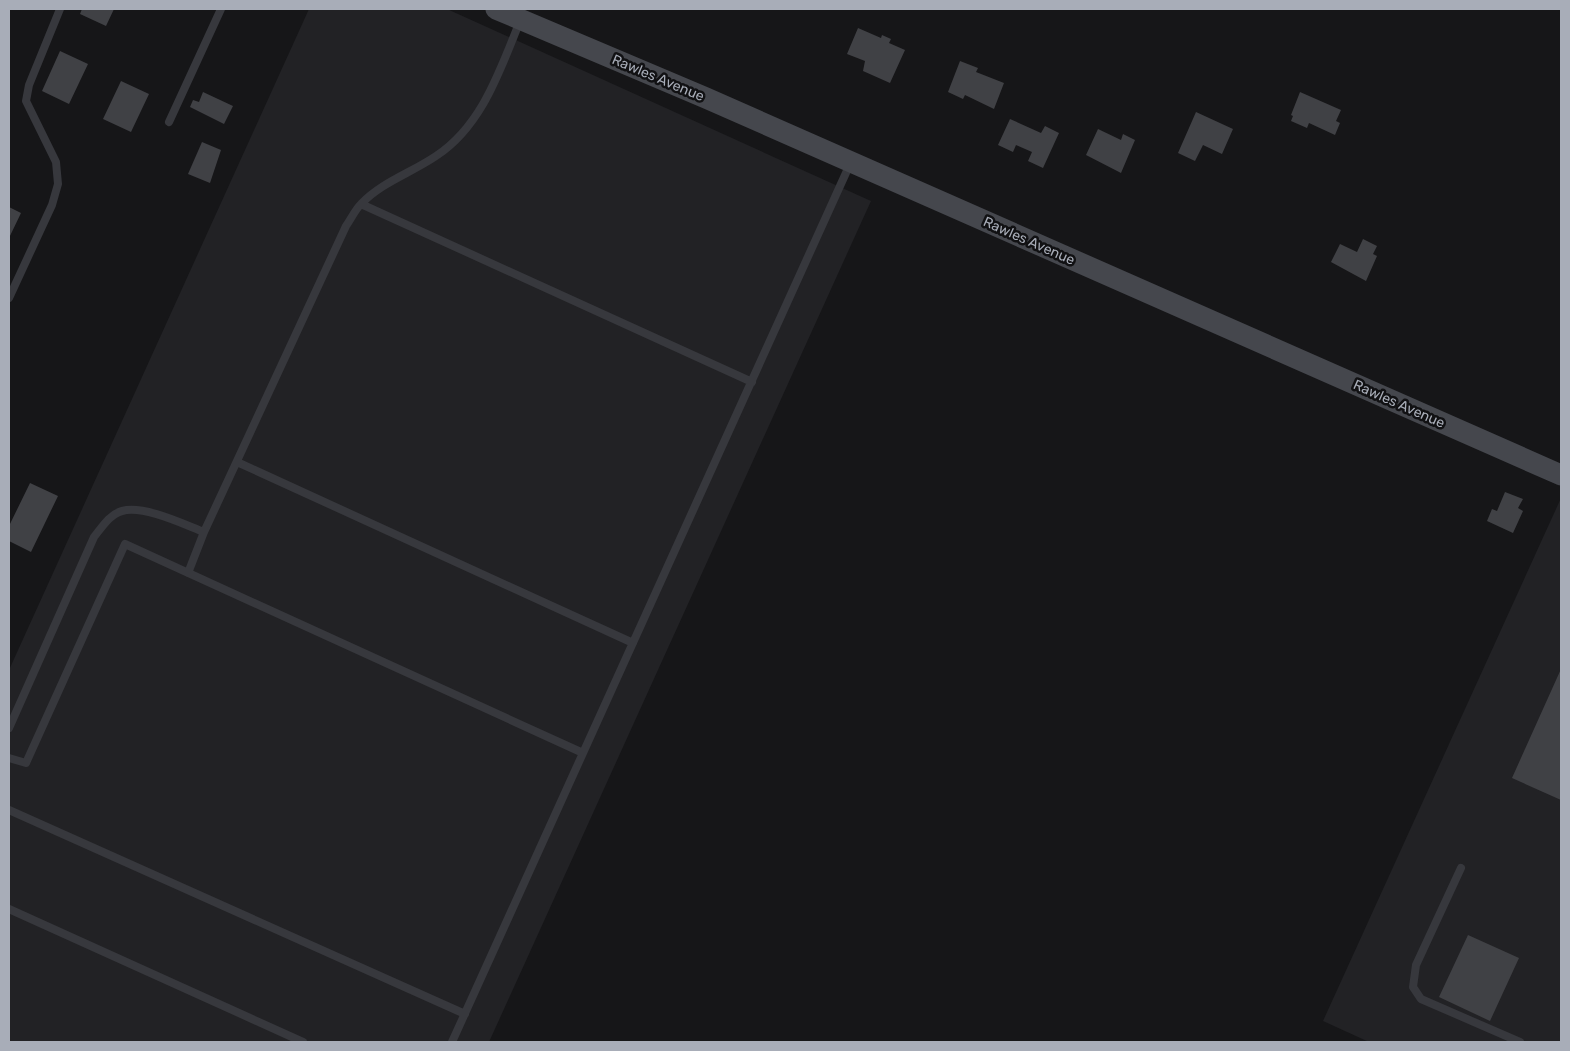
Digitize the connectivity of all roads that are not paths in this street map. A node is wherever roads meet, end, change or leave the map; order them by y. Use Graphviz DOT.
graph roads {
  1 [pos="60,9"];
  2 [pos="222,9"];
  3 [pos="496,9"];
  4 [pos="520,20"];
  5 [pos="169,122"];
  6 [pos="851,162"];
  7 [pos="361,204"];
  8 [pos="9,298"];
  9 [pos="752,382"];
  10 [pos="236,462"];
  11 [pos="1561,475"];
  12 [pos="204,532"];
  13 [pos="188,573"];
  14 [pos="633,643"];
  15 [pos="9,728"];
  16 [pos="583,753"];
  17 [pos="9,758"];
  18 [pos="9,810"];
  19 [pos="1461,868"];
  20 [pos="9,909"];
  21 [pos="465,1014"];
  22 [pos="303,1042"];
  23 [pos="452,1042"];
  24 [pos="1520,1042"];
  1 -- 8 [label="lane"];
  2 -- 5 [label="lane"];
  3 -- 4 [label="street, Rawles Avenue"];
  4 -- 6 [label="street, Rawles Avenue"];
  4 -- 7 [label="lane"];
  6 -- 9 [label="lane"];
  6 -- 11 [label="street, Rawles Avenue"];
  7 -- 9 [label="lane"];
  7 -- 10 [label="lane"];
  9 -- 14 [label="lane"];
  10 -- 12 [label="lane"];
  10 -- 14 [label="lane"];
  12 -- 13 [label="lane"];
  12 -- 15 [label="lane"];
  13 -- 16 [label="lane"];
  13 -- 17 [label="lane"];
  14 -- 16 [label="lane"];
  16 -- 21 [label="lane"];
  18 -- 21 [label="lane"];
  19 -- 24 [label="lane"];
  20 -- 22 [label="lane"];
  21 -- 23 [label="lane"];
}
